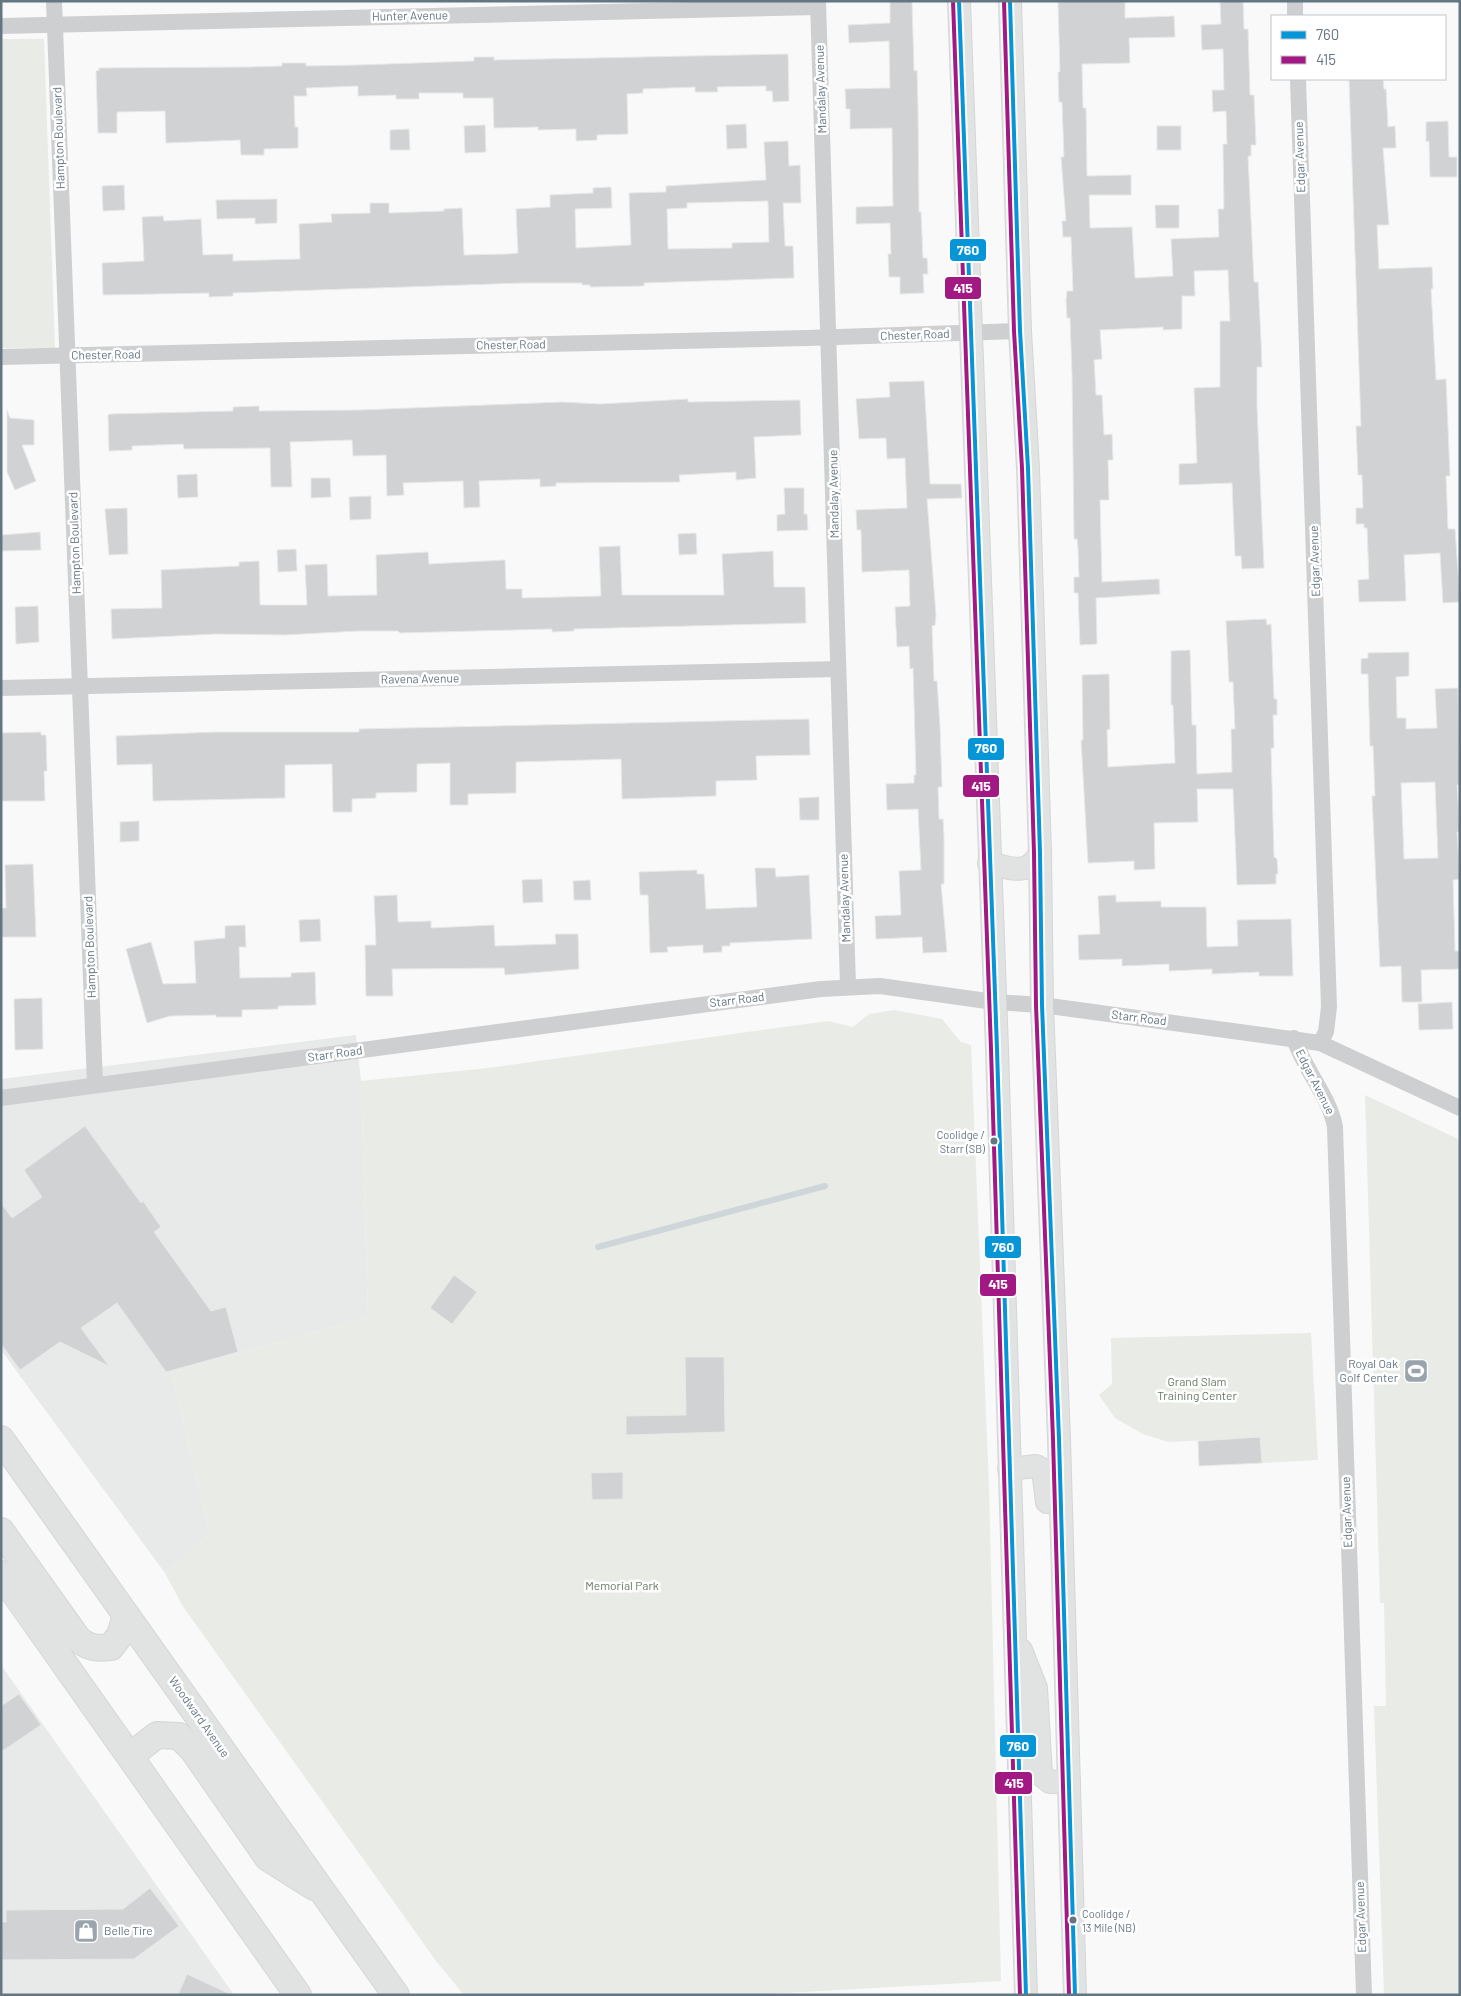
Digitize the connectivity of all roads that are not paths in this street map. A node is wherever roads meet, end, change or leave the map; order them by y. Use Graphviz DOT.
graph roads {
  1 [pos="54,1"];
  2 [pos="959,1"];
  3 [pos="1010,1"];
  4 [pos="1295,1"];
  5 [pos="818,4"];
  6 [pos="1295,15"];
  7 [pos="54,24"];
  8 [pos="1,26"];
  9 [pos="1298,80"];
  10 [pos="1020,331"];
  11 [pos="971,333"];
  12 [pos="830,337"];
  13 [pos="68,356"];
  14 [pos="1,357"];
  15 [pos="838,669"];
  16 [pos="80,687"];
  17 [pos="1,688"];
  18 [pos="1040,853"];
  19 [pos="989,863"];
  20 [pos="848,986"];
  21 [pos="994,1002"];
  22 [pos="1042,1005"];
  23 [pos="1294,1038"];
  24 [pos="1320,1043"];
  25 [pos="95,1084"];
  26 [pos="1,1098"];
  27 [pos="1460,1108"];
  28 [pos="1,1439"];
  29 [pos="1009,1469"];
  30 [pos="1,1531"];
  31 [pos="1,1574"];
  32 [pos="126,1615"];
  33 [pos="1014,1632"];
  34 [pos="1064,1646"];
  35 [pos="130,1756"];
  36 [pos="1069,1781"];
  37 [pos="325,1894"];
  38 [pos="298,1995"];
  39 [pos="396,1995"];
  40 [pos="1026,1995"];
  41 [pos="1075,1995"];
  42 [pos="1364,1995"];
  1 -- 7 [label="street, Hampton Boulevard"];
  2 -- 11 [label="main road"];
  3 -- 10 [label="main road"];
  4 -- 6 [label="street"];
  5 -- 7 [label="street, Hunter Avenue"];
  5 -- 12 [label="street, Mandalay Avenue"];
  7 -- 8 [label="street, Hunter Avenue"];
  7 -- 13 [label="street, Hampton Boulevard"];
  9 -- 24 [label="street, Edgar Avenue"];
  10 -- 11 [label="street, Chester Road"];
  10 -- 18 [label="main road"];
  11 -- 12 [label="street, Chester Road"];
  11 -- 19 [label="main road"];
  12 -- 13 [label="street, Chester Road"];
  12 -- 15 [label="street, Mandalay Avenue"];
  13 -- 14 [label="street, Chester Road"];
  13 -- 16 [label="street, Hampton Boulevard"];
  15 -- 16 [label="street, Ravena Avenue"];
  15 -- 20 [label="street, Mandalay Avenue"];
  16 -- 17 [label="street, Ravena Avenue"];
  16 -- 25 [label="street, Hampton Boulevard"];
  18 -- 19 [label="main road"];
  18 -- 22 [label="main road"];
  19 -- 21 [label="main road"];
  20 -- 21 [label="street, Starr Road"];
  20 -- 25 [label="street, Starr Road"];
  21 -- 22 [label="street, Starr Road"];
  21 -- 29 [label="main road"];
  22 -- 23 [label="street, Starr Road"];
  22 -- 34 [label="main road"];
  23 -- 24 [label="street, Starr Road"];
  23 -- 42 [label="street, Edgar Avenue"];
  24 -- 27 [label="street, Starr Road"];
  25 -- 26 [label="street, Starr Road"];
  28 -- 32 [label="main road, Woodward Avenue"];
  29 -- 33 [label="main road"];
  29 -- 34 [label="main road"];
  30 -- 32 [label="main road"];
  31 -- 35 [label="main road"];
  32 -- 37 [label="main road, Woodward Avenue"];
  33 -- 36 [label="main road"];
  33 -- 40 [label="main road"];
  34 -- 36 [label="main road"];
  35 -- 37 [label="main road"];
  35 -- 38 [label="main road"];
  36 -- 41 [label="main road"];
  37 -- 39 [label="main road, Woodward Avenue"];
}
